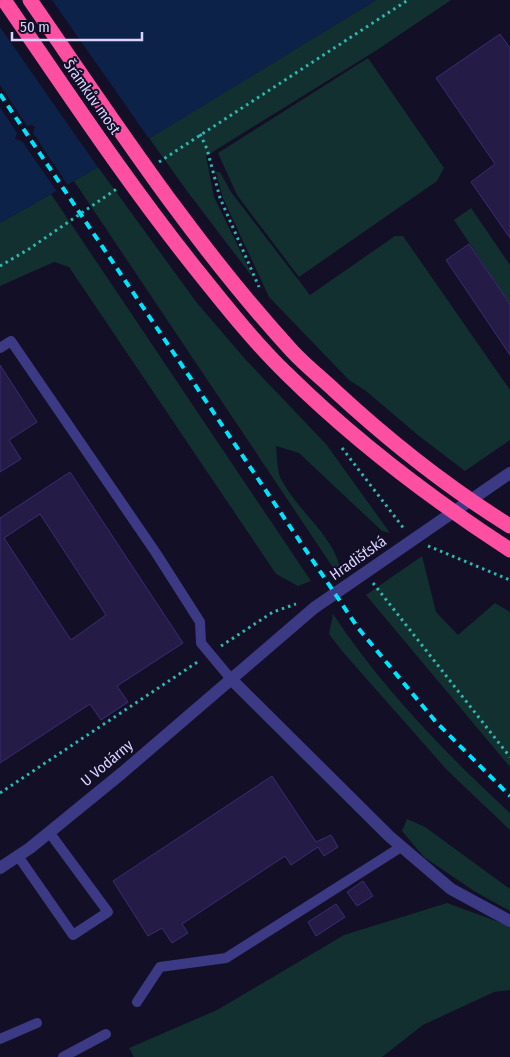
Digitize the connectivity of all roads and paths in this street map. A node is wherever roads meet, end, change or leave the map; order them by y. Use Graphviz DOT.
graph roads {
  1 [pos="4,0"];
  2 [pos="30,0"];
  3 [pos="408,0"];
  4 [pos="200,134"];
  5 [pos="152,166"];
  6 [pos="120,187"];
  7 [pos="0,266"];
  8 [pos="250,277"];
  9 [pos="0,348"];
  10 [pos="340,445"];
  11 [pos="510,473"];
  12 [pos="510,526"];
  13 [pos="412,539"];
  14 [pos="510,550"];
  15 [pos="365,572"];
  16 [pos="510,580"];
  17 [pos="301,602"];
  18 [pos="209,654"];
  19 [pos="231,679"];
  20 [pos="510,757"];
  21 [pos="0,794"];
  22 [pos="49,832"];
  23 [pos="402,847"];
  24 [pos="18,856"];
  25 [pos="0,868"];
  26 [pos="510,921"];
  27 [pos="137,1002"];
  28 [pos="37,1023"];
  29 [pos="106,1034"];
  30 [pos="0,1039"];
  31 [pos="63,1057"];
  1 -- 14 [label="highway, Šrámkův most"];
  2 -- 12 [label="highway, Šrámkův most"];
  3 -- 4 [label="path"];
  4 -- 5 [label="path"];
  4 -- 8 [label="path"];
  6 -- 7 [label="path"];
  9 -- 18 [label="lane"];
  10 -- 13 [label="path"];
  11 -- 13 [label="street, Hradišťská"];
  13 -- 15 [label="street, Hradišťská"];
  13 -- 16 [label="path"];
  15 -- 19 [label="street, Hradišťská"];
  15 -- 20 [label="path"];
  17 -- 18 [label="path"];
  18 -- 19 [label="lane"];
  18 -- 21 [label="path"];
  19 -- 22 [label="street, U Vodárny"];
  19 -- 23 [label="street"];
  22 -- 24 [label="street, U Vodárny"];
  22 -- 24 [label="lane"];
  23 -- 26 [label="street"];
  23 -- 27 [label="lane"];
  24 -- 25 [label="street, U Vodárny"];
  28 -- 30 [label="lane"];
  29 -- 31 [label="lane"];
}
